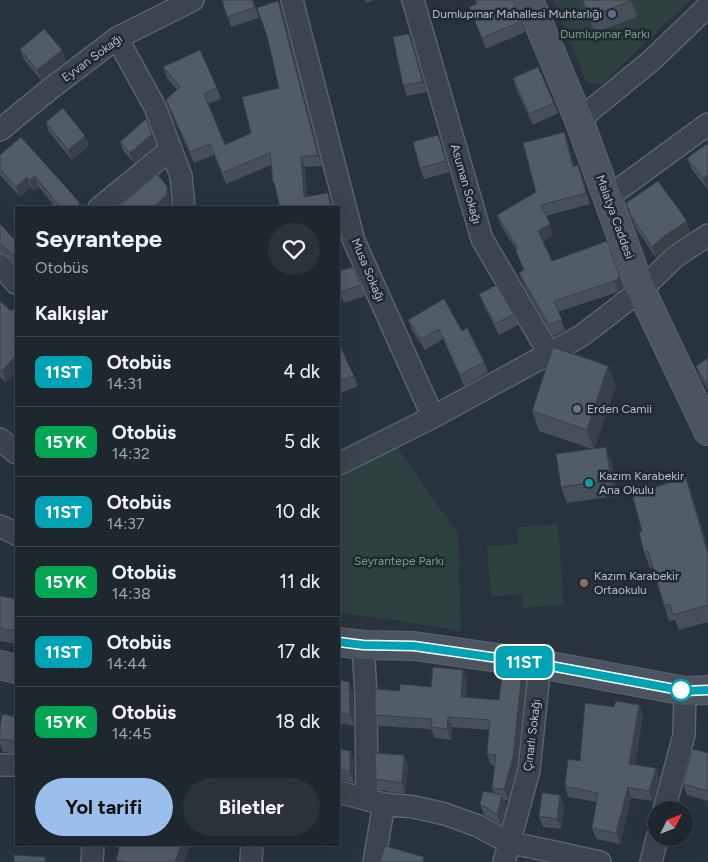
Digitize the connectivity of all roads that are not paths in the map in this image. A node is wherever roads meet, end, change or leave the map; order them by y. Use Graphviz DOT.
graph roads {
  1 [pos="193,0"];
  2 [pos="292,0"];
  3 [pos="413,0"];
  4 [pos="529,0"];
  5 [pos="708,6"];
  6 [pos="116,38"];
  7 [pos="579,120"];
  8 [pos="708,124"];
  9 [pos="0,130"];
  10 [pos="171,149"];
  11 [pos="607,198"];
  12 [pos="100,206"];
  13 [pos="184,206"];
  14 [pos="708,235"];
  15 [pos="642,290"];
  16 [pos="550,355"];
  17 [pos="432,417"];
  18 [pos="708,431"];
  19 [pos="0,439"];
  20 [pos="15,452"];
  21 [pos="340,463"];
  22 [pos="0,526"];
  23 [pos="15,534"];
  24 [pos="351,644"];
  25 [pos="540,664"];
  26 [pos="0,665"];
  27 [pos="15,669"];
  28 [pos="696,690"];
  29 [pos="0,765"];
  30 [pos="15,765"];
  31 [pos="340,792"];
  32 [pos="666,801"];
  33 [pos="376,802"];
  34 [pos="93,846"];
  35 [pos="252,846"];
  36 [pos="655,846"];
  37 [pos="506,852"];
  38 [pos="92,862"];
  39 [pos="251,862"];
  40 [pos="374,862"];
  41 [pos="600,862"];
  42 [pos="650,862"];
  1 -- 6 [label="street, Eyvan Sokağı"];
  2 -- 17 [label="street, Musa Sokağı"];
  3 -- 16 [label="street, Asuman Sokağı"];
  4 -- 7 [label="street, Malatya Caddesi"];
  5 -- 7 [label="street"];
  6 -- 9 [label="street, Eyvan Sokağı"];
  6 -- 10 [label="street"];
  7 -- 11 [label="street, Malatya Caddesi"];
  8 -- 11 [label="street"];
  10 -- 12 [label="street"];
  10 -- 13 [label="street"];
  11 -- 15 [label="street, Malatya Caddesi"];
  14 -- 15 [label="street"];
  15 -- 16 [label="street"];
  15 -- 18 [label="street, Malatya Caddesi"];
  16 -- 17 [label="street"];
  17 -- 21 [label="street"];
  19 -- 20 [label="street"];
  22 -- 23 [label="street"];
  24 -- 25 [label="street"];
  24 -- 33 [label="street"];
  25 -- 28 [label="street"];
  25 -- 37 [label="street, Çınarlı Sokağı"];
  26 -- 27 [label="street"];
  28 -- 32 [label="street"];
  29 -- 30 [label="street"];
  31 -- 33 [label="street"];
  33 -- 37 [label="street"];
  33 -- 40 [label="street"];
  34 -- 38 [label="street"];
  35 -- 39 [label="street"];
  36 -- 42 [label="street"];
  37 -- 41 [label="street"];
}
